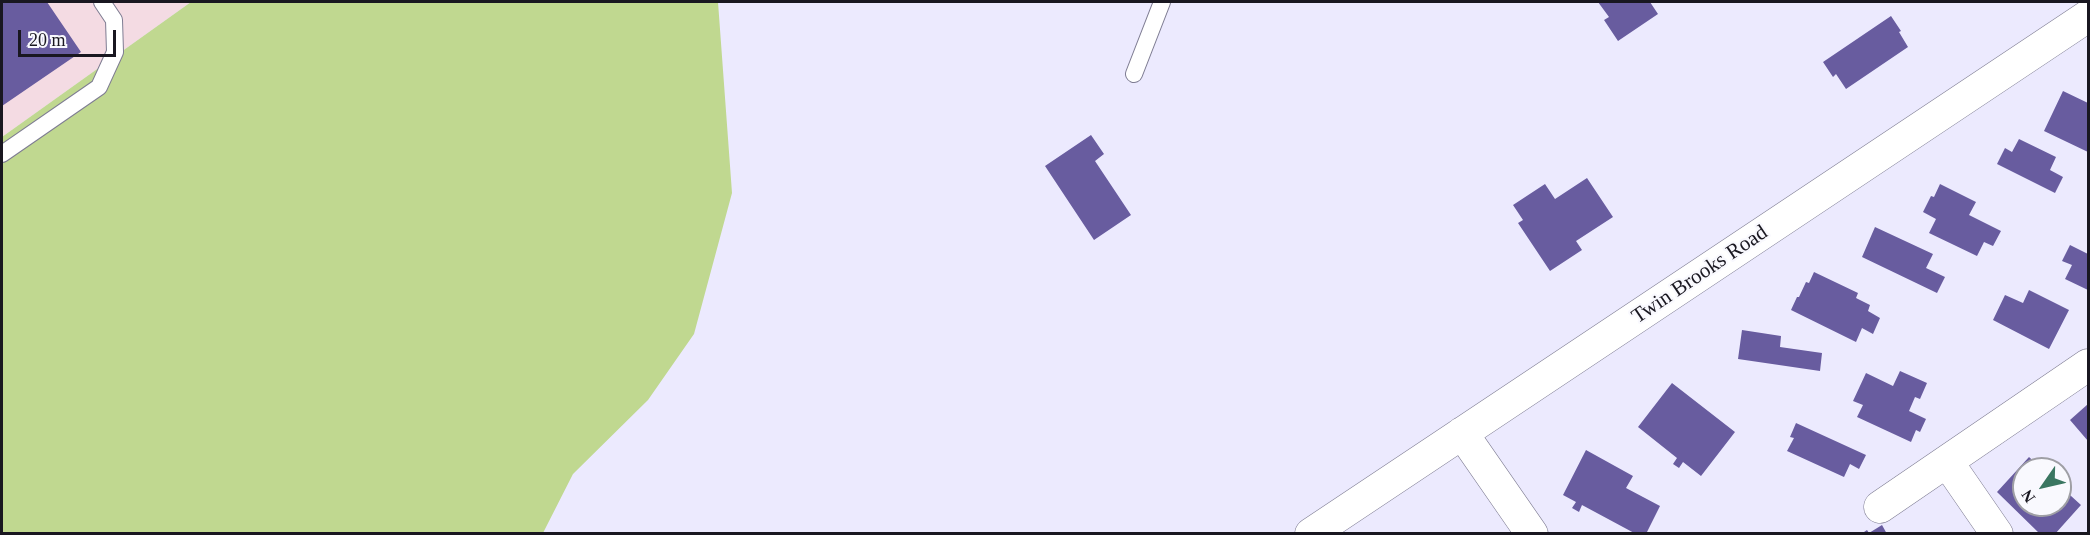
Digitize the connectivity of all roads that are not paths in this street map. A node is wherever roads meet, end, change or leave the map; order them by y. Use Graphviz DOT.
graph roads {
  1 [pos="102,2"];
  2 [pos="1162,2"];
  3 [pos="2088,16"];
  4 [pos="1134,74"];
  5 [pos="2,154"];
  6 [pos="2088,365"];
  7 [pos="1462,433"];
  8 [pos="1948,463"];
  9 [pos="1880,507"];
  10 [pos="1311,534"];
  11 [pos="1532,534"];
  12 [pos="1997,534"];
  1 -- 5 [label="lane"];
  2 -- 4 [label="lane"];
  3 -- 7 [label="street, Twin Brooks Road"];
  6 -- 8 [label="street"];
  7 -- 10 [label="street, Twin Brooks Road"];
  7 -- 11 [label="street"];
  8 -- 9 [label="street"];
  8 -- 12 [label="street"];
}
